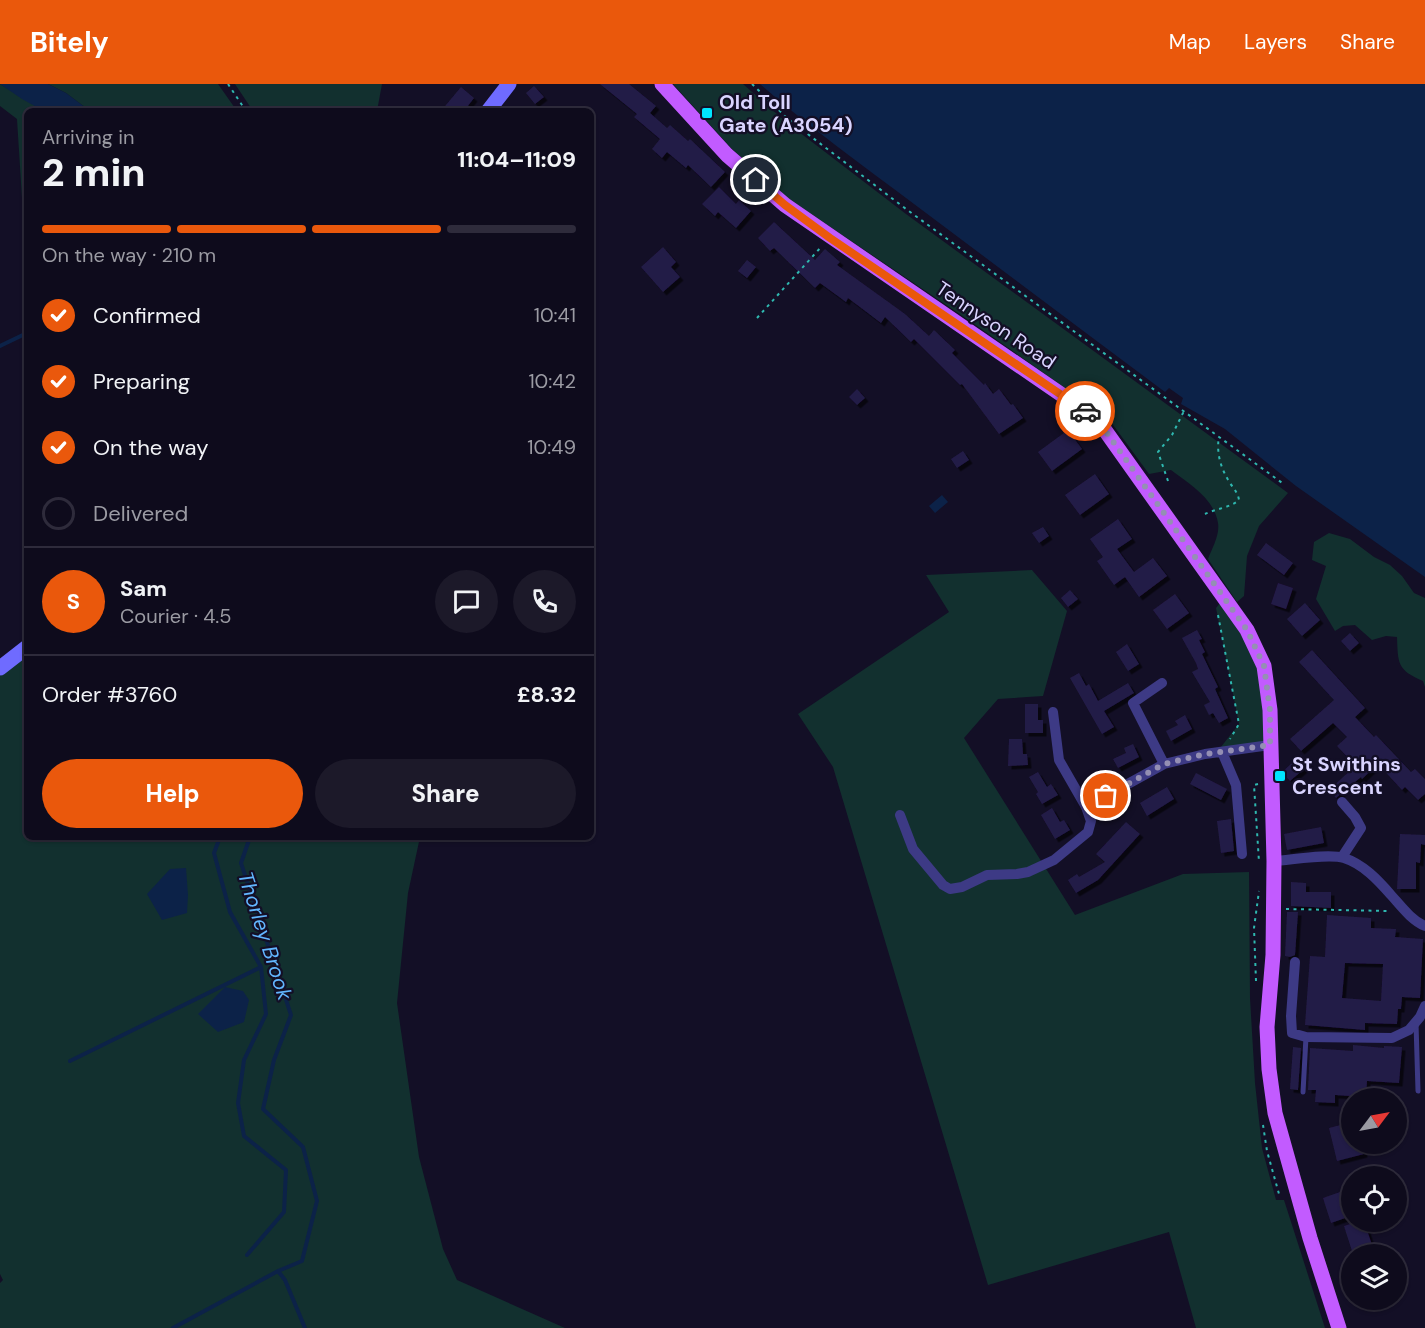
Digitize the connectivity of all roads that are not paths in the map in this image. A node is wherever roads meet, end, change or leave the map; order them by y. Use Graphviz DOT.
graph roads {
  1 [pos="509,84"];
  2 [pos="662,84"];
  3 [pos="490,108"];
  4 [pos="24,649"];
  5 [pos="0,668"];
  6 [pos="1162,683"];
  7 [pos="1053,712"];
  8 [pos="1270,745"];
  9 [pos="1219,752"];
  10 [pos="1164,764"];
  11 [pos="1342,802"];
  12 [pos="1086,807"];
  13 [pos="900,815"];
  14 [pos="1242,854"];
  15 [pos="1342,857"];
  16 [pos="1274,861"];
  17 [pos="1425,926"];
  18 [pos="1295,962"];
  19 [pos="1425,1006"];
  20 [pos="1416,1022"];
  21 [pos="1306,1037"];
  22 [pos="1418,1091"];
  23 [pos="1303,1092"];
  24 [pos="1339,1328"];
  1 -- 3 [label="main road"];
  2 -- 8 [label="main road, Tennyson Road"];
  4 -- 5 [label="main road"];
  6 -- 10 [label="street"];
  7 -- 12 [label="street"];
  8 -- 9 [label="street"];
  8 -- 16 [label="main road, Tennyson Road"];
  9 -- 10 [label="street"];
  9 -- 14 [label="street"];
  10 -- 12 [label="street"];
  11 -- 15 [label="street"];
  12 -- 13 [label="street"];
  15 -- 16 [label="street"];
  15 -- 17 [label="street"];
  16 -- 24 [label="main road, Tennyson Road"];
  18 -- 21 [label="street"];
  19 -- 20 [label="street"];
  20 -- 21 [label="street"];
  20 -- 22 [label="lane"];
  21 -- 23 [label="lane"];
}
